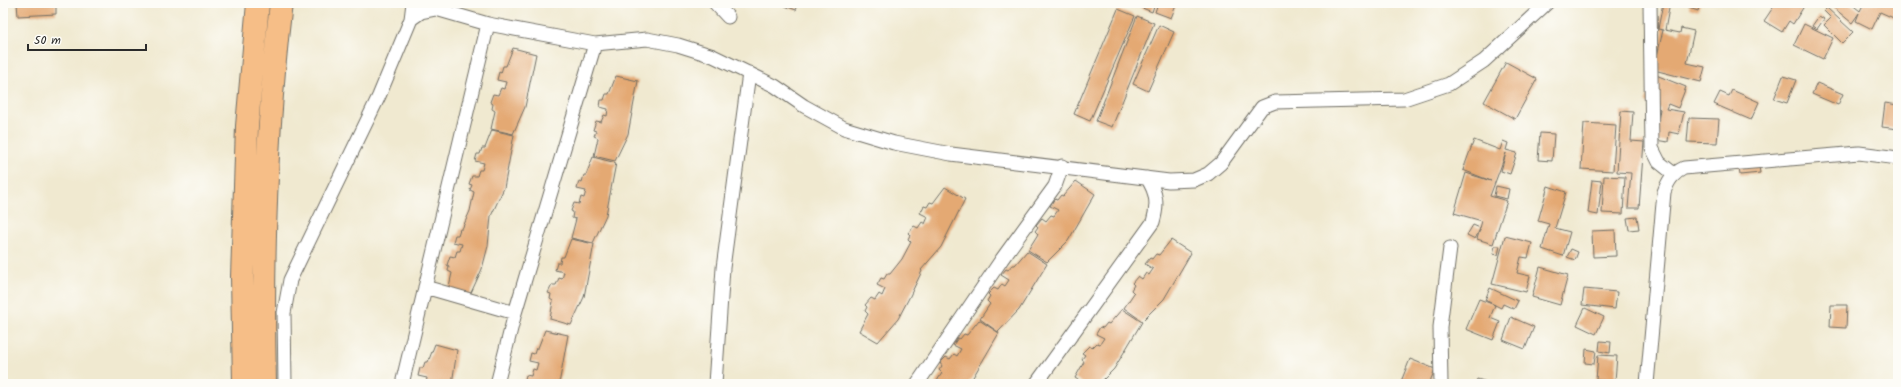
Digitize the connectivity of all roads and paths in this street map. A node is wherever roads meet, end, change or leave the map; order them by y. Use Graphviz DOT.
graph roads {
  1 [pos="258,3"];
  2 [pos="281,3"];
  3 [pos="413,3"];
  4 [pos="715,3"];
  5 [pos="1547,3"];
  6 [pos="1650,3"];
  7 [pos="432,6"];
  8 [pos="728,17"];
  9 [pos="411,19"];
  10 [pos="488,24"];
  11 [pos="596,44"];
  12 [pos="749,73"];
  13 [pos="1898,158"];
  14 [pos="1062,166"];
  15 [pos="1674,174"];
  16 [pos="1147,178"];
  17 [pos="1450,248"];
  18 [pos="425,287"];
  19 [pos="514,313"];
  20 [pos="244,384"];
  21 [pos="265,384"];
  22 [pos="285,384"];
  23 [pos="402,384"];
  24 [pos="497,384"];
  25 [pos="715,384"];
  26 [pos="917,384"];
  27 [pos="1036,384"];
  28 [pos="1441,384"];
  29 [pos="1647,384"];
  1 -- 20 [label="highway"];
  2 -- 21 [label="highway"];
  3 -- 9 [label="street"];
  4 -- 8 [label="street"];
  5 -- 16 [label="street"];
  6 -- 15 [label="street"];
  7 -- 9 [label="street"];
  7 -- 10 [label="street"];
  9 -- 22 [label="street"];
  10 -- 11 [label="street"];
  10 -- 18 [label="street"];
  11 -- 12 [label="street"];
  11 -- 19 [label="street"];
  12 -- 14 [label="street"];
  12 -- 25 [label="street"];
  13 -- 15 [label="street"];
  14 -- 16 [label="street"];
  14 -- 26 [label="street"];
  15 -- 29 [label="street"];
  16 -- 27 [label="street"];
  17 -- 28 [label="street"];
  18 -- 19 [label="street"];
  18 -- 23 [label="street"];
  19 -- 24 [label="street"];
}
